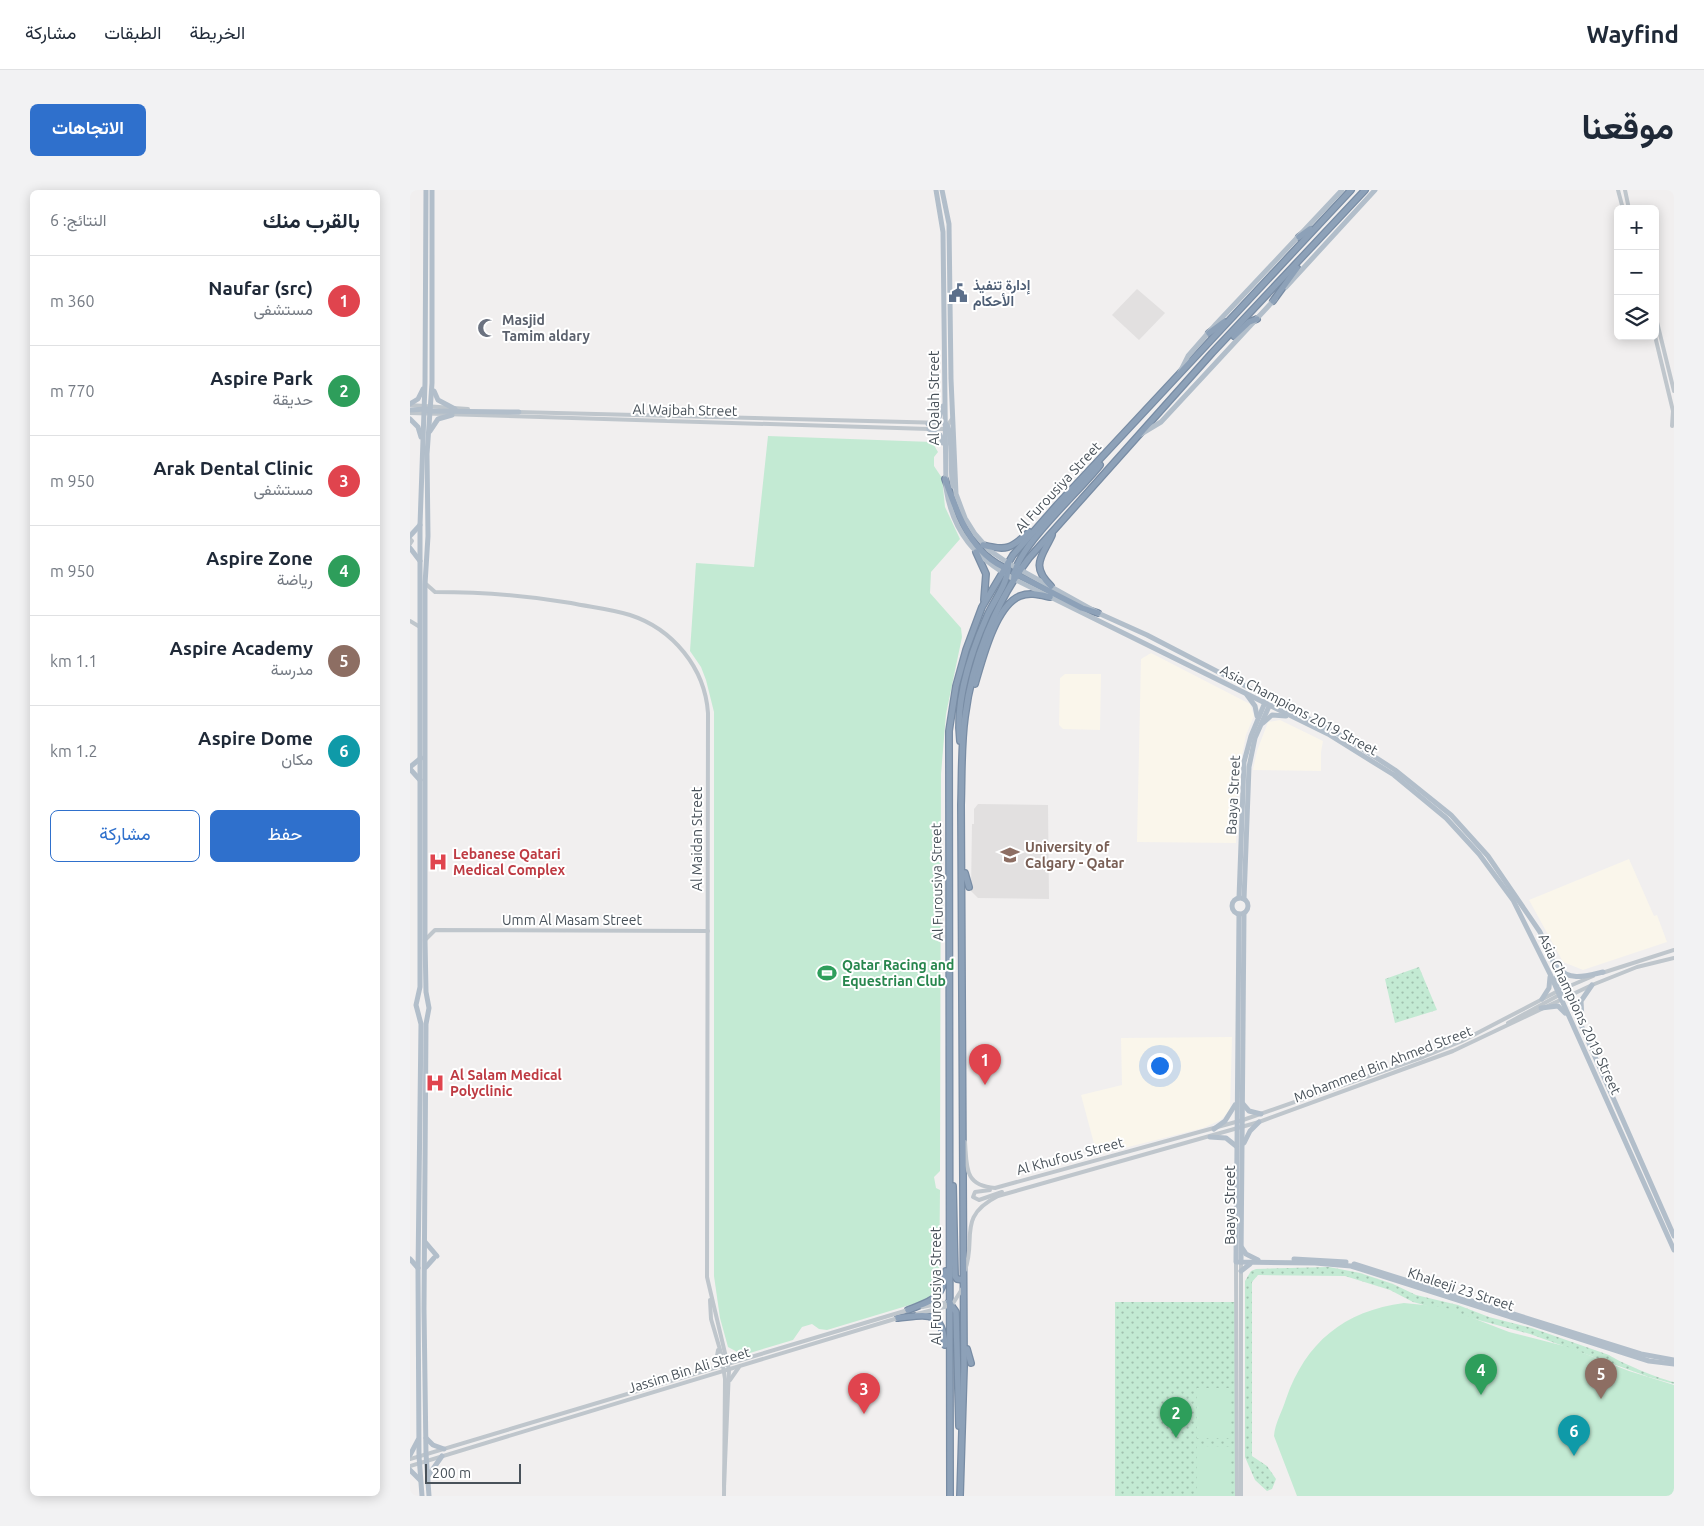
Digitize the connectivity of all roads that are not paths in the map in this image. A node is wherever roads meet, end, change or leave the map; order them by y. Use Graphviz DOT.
graph roads {
  1 [pos="426,190"];
  2 [pos="432,190"];
  3 [pos="936,190"];
  4 [pos="942,190"];
  5 [pos="1342,190"];
  6 [pos="1351,190"];
  7 [pos="1365,190"];
  8 [pos="1375,190"];
  9 [pos="1618,190"];
  10 [pos="1625,190"];
  11 [pos="1622,205"];
  12 [pos="1628,205"];
  13 [pos="1299,236"];
  14 [pos="1311,248"];
  15 [pos="1261,286"];
  16 [pos="1273,301"];
  17 [pos="1257,319"];
  18 [pos="1659,330"];
  19 [pos="1209,333"];
  20 [pos="1656,340"];
  21 [pos="1216,350"];
  22 [pos="425,356"];
  23 [pos="945,373"];
  24 [pos="1179,375"];
  25 [pos="425,383"];
  26 [pos="432,383"];
  27 [pos="1674,391"];
  28 [pos="410,404"];
  29 [pos="455,409"];
  30 [pos="427,410"];
  31 [pos="410,411"];
  32 [pos="519,412"];
  33 [pos="953,414"];
  34 [pos="452,415"];
  35 [pos="410,419"];
  36 [pos="928,426"];
  37 [pos="946,426"];
  38 [pos="1672,426"];
  39 [pos="428,436"];
  40 [pos="1139,436"];
  41 [pos="422,440"];
  42 [pos="427,454"];
  43 [pos="945,455"];
  44 [pos="1104,456"];
  45 [pos="945,479"];
  46 [pos="956,494"];
  47 [pos="1057,505"];
  48 [pos="420,525"];
  49 [pos="1052,532"];
  50 [pos="410,537"];
  51 [pos="983,544"];
  52 [pos="410,546"];
  53 [pos="976,552"];
  54 [pos="421,562"];
  55 [pos="1011,571"];
  56 [pos="425,584"];
  57 [pos="1051,586"];
  58 [pos="435,592"];
  59 [pos="1050,597"];
  60 [pos="426,599"];
  61 [pos="982,607"];
  62 [pos="1098,613"];
  63 [pos="420,615"];
  64 [pos="411,621"];
  65 [pos="420,628"];
  66 [pos="1243,692"];
  67 [pos="968,700"];
  68 [pos="1268,701"];
  69 [pos="1257,719"];
  70 [pos="1260,727"];
  71 [pos="1328,734"];
  72 [pos="963,755"];
  73 [pos="421,758"];
  74 [pos="424,768"];
  75 [pos="410,769"];
  76 [pos="421,782"];
  77 [pos="961,805"];
  78 [pos="969,887"];
  79 [pos="1241,899"];
  80 [pos="1241,914"];
  81 [pos="425,921"];
  82 [pos="435,930"];
  83 [pos="708,931"];
  84 [pos="425,940"];
  85 [pos="1536,944"];
  86 [pos="1674,950"];
  87 [pos="1674,958"];
  88 [pos="1554,964"];
  89 [pos="1601,973"];
  90 [pos="1550,974"];
  91 [pos="1592,985"];
  92 [pos="1563,993"];
  93 [pos="1542,999"];
  94 [pos="1541,1008"];
  95 [pos="1568,1018"];
  96 [pos="1507,1025"];
  97 [pos="1588,1041"];
  98 [pos="1236,1097"];
  99 [pos="1243,1104"];
  100 [pos="1261,1114"];
  101 [pos="963,1118"];
  102 [pos="1243,1120"];
  103 [pos="1236,1122"];
  104 [pos="1259,1122"];
  105 [pos="1242,1128"];
  106 [pos="1214,1129"];
  107 [pos="1236,1130"];
  108 [pos="1210,1137"];
  109 [pos="1236,1146"];
  110 [pos="1242,1154"];
  111 [pos="950,1163"];
  112 [pos="995,1188"];
  113 [pos="1018,1189"];
  114 [pos="1674,1236"];
  115 [pos="425,1242"];
  116 [pos="1241,1245"];
  117 [pos="948,1249"];
  118 [pos="1674,1250"];
  119 [pos="410,1259"];
  120 [pos="1238,1261"];
  121 [pos="1257,1261"];
  122 [pos="418,1268"];
  123 [pos="425,1270"];
  124 [pos="1241,1271"];
  125 [pos="963,1279"];
  126 [pos="710,1295"];
  127 [pos="941,1303"];
  128 [pos="950,1304"];
  129 [pos="941,1308"];
  130 [pos="908,1310"];
  131 [pos="898,1318"];
  132 [pos="963,1324"];
  133 [pos="719,1346"];
  134 [pos="1239,1347"];
  135 [pos="1617,1349"];
  136 [pos="726,1351"];
  137 [pos="739,1360"];
  138 [pos="1674,1360"];
  139 [pos="971,1363"];
  140 [pos="725,1364"];
  141 [pos="1674,1364"];
  142 [pos="740,1366"];
  143 [pos="714,1368"];
  144 [pos="726,1371"];
  145 [pos="948,1374"];
  146 [pos="713,1375"];
  147 [pos="727,1384"];
  148 [pos="1239,1384"];
  149 [pos="422,1437"];
  150 [pos="961,1445"];
  151 [pos="444,1449"];
  152 [pos="426,1454"];
  153 [pos="410,1455"];
  154 [pos="419,1456"];
  155 [pos="442,1456"];
  156 [pos="410,1459"];
  157 [pos="426,1461"];
  158 [pos="420,1463"];
  159 [pos="410,1466"];
  160 [pos="410,1470"];
  161 [pos="427,1477"];
  162 [pos="421,1481"];
  163 [pos="422,1496"];
  164 [pos="429,1496"];
  165 [pos="724,1496"];
  166 [pos="950,1496"];
  167 [pos="960,1496"];
  168 [pos="1237,1496"];
  169 [pos="1242,1496"];
  1 -- 22 [label="main road"];
  2 -- 26 [label="main road"];
  3 -- 23 [label="main road, Al Qalah Street"];
  4 -- 33 [label="main road, Al Qalah Street"];
  5 -- 13 [label="main road, Al Furousiya Street"];
  6 -- 13 [label="highway"];
  6 -- 15 [label="highway, Al Furousiya Street"];
  7 -- 14 [label="highway, Al Furousiya Street"];
  8 -- 16 [label="main road, Al Furousiya Street"];
  9 -- 11 [label="street"];
  10 -- 12 [label="street"];
  13 -- 19 [label="main road, Al Furousiya Street"];
  14 -- 16 [label="highway"];
  14 -- 21 [label="highway, Al Furousiya Street"];
  15 -- 19 [label="highway"];
  15 -- 24 [label="highway, Al Furousiya Street"];
  16 -- 17 [label="main road, Al Furousiya Street"];
  17 -- 21 [label="highway"];
  17 -- 40 [label="main road, Al Furousiya Street"];
  18 -- 27 [label="street"];
  19 -- 24 [label="main road, Al Furousiya Street"];
  20 -- 38 [label="street"];
  21 -- 40 [label="highway, Al Furousiya Street"];
  22 -- 25 [label="main road"];
  22 -- 30 [label="main road"];
  23 -- 33 [label="main road"];
  23 -- 36 [label="main road"];
  23 -- 37 [label="main road, Al Qalah Street"];
  24 -- 44 [label="highway, Al Furousiya Street"];
  25 -- 28 [label="main road"];
  25 -- 30 [label="main road"];
  26 -- 29 [label="main road"];
  26 -- 30 [label="main road"];
  28 -- 30 [label="street, Al Wajbah Street"];
  29 -- 30 [label="street, Al Wajbah Street"];
  29 -- 32 [label="street, Al Wajbah Street"];
  30 -- 31 [label="main road"];
  30 -- 32 [label="main road"];
  30 -- 34 [label="street, Al Wajbah Street"];
  30 -- 39 [label="main road"];
  30 -- 41 [label="main road"];
  30 -- 42 [label="main road"];
  32 -- 36 [label="street, Al Wajbah Street"];
  33 -- 37 [label="street"];
  33 -- 46 [label="main road, Al Qalah Street"];
  34 -- 36 [label="street, Al Wajbah Street"];
  34 -- 39 [label="main road"];
  35 -- 41 [label="main road"];
  36 -- 37 [label="street, Al Wajbah Street"];
  36 -- 43 [label="main road"];
  37 -- 43 [label="main road, Al Qalah Street"];
  37 -- 46 [label="main road"];
  39 -- 42 [label="main road"];
  40 -- 49 [label="highway, Al Furousiya Street"];
  41 -- 48 [label="main road"];
  42 -- 56 [label="main road"];
  43 -- 45 [label="main road, Al Qalah Street"];
  44 -- 47 [label="highway, Al Furousiya Street"];
  44 -- 55 [label="highway"];
  45 -- 53 [label="main road, Al Qalah Street"];
  45 -- 55 [label="highway"];
  46 -- 51 [label="main road, Al Qalah Street"];
  47 -- 51 [label="highway"];
  47 -- 55 [label="highway, Al Furousiya Street"];
  48 -- 50 [label="main road"];
  48 -- 54 [label="main road"];
  49 -- 55 [label="highway, Al Furousiya Street"];
  49 -- 57 [label="highway"];
  50 -- 52 [label="street"];
  51 -- 55 [label="main road, Al Qalah Street"];
  52 -- 54 [label="main road"];
  53 -- 55 [label="main road, Al Qalah Street"];
  53 -- 61 [label="highway"];
  54 -- 63 [label="main road"];
  55 -- 57 [label="main road, Asia Champions 2019 Street"];
  55 -- 59 [label="main road, Asia Champions 2019 Street"];
  55 -- 61 [label="highway, Al Furousiya Street"];
  55 -- 62 [label="highway"];
  55 -- 67 [label="highway, Al Furousiya Street"];
  55 -- 72 [label="highway"];
  56 -- 58 [label="street"];
  56 -- 60 [label="main road"];
  57 -- 62 [label="main road, Asia Champions 2019 Street"];
  58 -- 60 [label="street"];
  58 -- 83 [label="street, Al Maidan Street"];
  59 -- 66 [label="main road, Asia Champions 2019 Street"];
  59 -- 67 [label="highway"];
  60 -- 74 [label="main road"];
  61 -- 111 [label="highway, Al Furousiya Street"];
  62 -- 68 [label="main road, Asia Champions 2019 Street"];
  63 -- 64 [label="street"];
  63 -- 65 [label="main road"];
  64 -- 65 [label="street"];
  65 -- 73 [label="main road"];
  66 -- 68 [label="main road, Asia Champions 2019 Street"];
  66 -- 69 [label="main road"];
  67 -- 72 [label="highway, Al Furousiya Street"];
  68 -- 69 [label="main road, Baaya Street"];
  68 -- 70 [label="main road, Baaya Street"];
  68 -- 71 [label="main road, Asia Champions 2019 Street"];
  68 -- 88 [label="main road, Asia Champions 2019 Street"];
  69 -- 79 [label="main road, Baaya Street"];
  70 -- 71 [label="main road"];
  70 -- 79 [label="main road, Baaya Street"];
  71 -- 85 [label="main road, Asia Champions 2019 Street"];
  72 -- 77 [label="highway, Al Furousiya Street"];
  73 -- 74 [label="main road"];
  73 -- 75 [label="main road"];
  74 -- 75 [label="street"];
  74 -- 76 [label="main road"];
  74 -- 81 [label="main road"];
  75 -- 76 [label="main road"];
  76 -- 122 [label="main road"];
  77 -- 78 [label="highway"];
  77 -- 101 [label="highway, Al Furousiya Street"];
  79 -- 80 [label="main road"];
  79 -- 80 [label="main road"];
  80 -- 98 [label="main road, Baaya Street"];
  80 -- 99 [label="main road, Baaya Street"];
  81 -- 82 [label="street"];
  81 -- 84 [label="main road"];
  82 -- 83 [label="street, Umm Al Masam Street"];
  82 -- 84 [label="street"];
  83 -- 126 [label="street, Al Maidan Street"];
  84 -- 115 [label="main road"];
  85 -- 90 [label="main road, Asia Champions 2019 Street"];
  85 -- 92 [label="main road"];
  86 -- 89 [label="street"];
  87 -- 91 [label="street, Mohammed Bin Ahmed Street"];
  88 -- 89 [label="main road"];
  88 -- 92 [label="main road, Asia Champions 2019 Street"];
  89 -- 92 [label="street"];
  90 -- 92 [label="main road, Asia Champions 2019 Street"];
  90 -- 93 [label="main road"];
  91 -- 92 [label="street, Mohammed Bin Ahmed Street"];
  91 -- 97 [label="main road"];
  92 -- 93 [label="street, Mohammed Bin Ahmed Street"];
  92 -- 94 [label="street, Mohammed Bin Ahmed Street"];
  92 -- 95 [label="main road, Asia Champions 2019 Street"];
  92 -- 96 [label="street"];
  92 -- 97 [label="main road, Asia Champions 2019 Street"];
  93 -- 100 [label="street, Mohammed Bin Ahmed Street"];
  94 -- 95 [label="main road"];
  94 -- 96 [label="street, Mohammed Bin Ahmed Street"];
  95 -- 118 [label="main road, Asia Champions 2019 Street"];
  96 -- 104 [label="street, Mohammed Bin Ahmed Street"];
  97 -- 114 [label="main road, Asia Champions 2019 Street"];
  98 -- 103 [label="main road, Baaya Street"];
  98 -- 106 [label="main road"];
  99 -- 100 [label="main road"];
  99 -- 102 [label="main road, Baaya Street"];
  100 -- 102 [label="street, Mohammed Bin Ahmed Street"];
  101 -- 112 [label="street"];
  101 -- 125 [label="highway, Al Furousiya Street"];
  102 -- 103 [label="street, Mohammed Bin Ahmed Street"];
  102 -- 105 [label="main road, Baaya Street"];
  103 -- 106 [label="street, Al Khufous Street"];
  103 -- 107 [label="main road, Baaya Street"];
  104 -- 105 [label="street, Mohammed Bin Ahmed Street"];
  104 -- 110 [label="main road"];
  105 -- 107 [label="street, Mohammed Bin Ahmed Street"];
  105 -- 110 [label="main road, Baaya Street"];
  106 -- 112 [label="street, Al Khufous Street"];
  107 -- 108 [label="street, Al Khufous Street"];
  107 -- 109 [label="main road, Baaya Street"];
  108 -- 109 [label="main road"];
  108 -- 113 [label="street, Al Khufous Street"];
  109 -- 120 [label="main road, Baaya Street"];
  110 -- 116 [label="main road, Baaya Street"];
  111 -- 117 [label="highway, Al Furousiya Street"];
  111 -- 125 [label="highway"];
  112 -- 113 [label="street, Al Khufous Street"];
  113 -- 125 [label="street, Al Khufous Street"];
  115 -- 123 [label="main road"];
  115 -- 123 [label="main road"];
  116 -- 120 [label="main road, Baaya Street"];
  116 -- 121 [label="main road"];
  117 -- 128 [label="highway, Al Furousiya Street"];
  117 -- 130 [label="highway"];
  119 -- 122 [label="main road"];
  120 -- 121 [label="main road, Khaleeji 23 Street"];
  120 -- 124 [label="street, Baaya Street"];
  120 -- 134 [label="street, Baaya Street"];
  121 -- 124 [label="main road"];
  121 -- 135 [label="main road, Khaleeji 23 Street"];
  122 -- 149 [label="main road"];
  123 -- 149 [label="main road"];
  124 -- 134 [label="street, Baaya Street"];
  125 -- 128 [label="street"];
  125 -- 132 [label="highway, Al Furousiya Street"];
  126 -- 133 [label="street, Al Maidan Street"];
  126 -- 136 [label="street, Al Maidan Street"];
  127 -- 128 [label="street, Jassim Bin Ali Street"];
  127 -- 129 [label="street"];
  127 -- 130 [label="street, Jassim Bin Ali Street"];
  128 -- 129 [label="street, Jassim Bin Ali Street"];
  128 -- 145 [label="highway, Al Furousiya Street"];
  128 -- 150 [label="highway"];
  129 -- 131 [label="street, Jassim Bin Ali Street"];
  130 -- 137 [label="street, Jassim Bin Ali Street"];
  131 -- 142 [label="street, Jassim Bin Ali Street"];
  131 -- 145 [label="highway"];
  132 -- 139 [label="highway"];
  132 -- 150 [label="highway, Al Furousiya Street"];
  133 -- 140 [label="street, Al Maidan Street"];
  133 -- 143 [label="street"];
  134 -- 148 [label="street, Baaya Street"];
  135 -- 138 [label="main road, Khaleeji 23 Street"];
  135 -- 141 [label="main road, Khaleeji 23 Street"];
  136 -- 137 [label="street"];
  136 -- 140 [label="street, Al Maidan Street"];
  137 -- 140 [label="street, Jassim Bin Ali Street"];
  140 -- 143 [label="street, Jassim Bin Ali Street"];
  140 -- 144 [label="street"];
  142 -- 144 [label="street, Jassim Bin Ali Street"];
  142 -- 147 [label="street"];
  143 -- 151 [label="street, Jassim Bin Ali Street"];
  144 -- 146 [label="street, Jassim Bin Ali Street"];
  144 -- 147 [label="street"];
  145 -- 166 [label="highway, Al Furousiya Street"];
  146 -- 147 [label="street"];
  146 -- 155 [label="street, Jassim Bin Ali Street"];
  147 -- 165 [label="street"];
  148 -- 168 [label="street, Baaya Street"];
  148 -- 169 [label="street, Baaya Street"];
  149 -- 151 [label="main road"];
  149 -- 152 [label="main road"];
  149 -- 153 [label="main road"];
  149 -- 154 [label="main road"];
  150 -- 167 [label="highway, Al Furousiya Street"];
  151 -- 152 [label="street, Jassim Bin Ali Street"];
  152 -- 154 [label="street, Jassim Bin Ali Street"];
  152 -- 157 [label="main road"];
  154 -- 156 [label="street, Jassim Bin Ali Street"];
  154 -- 158 [label="main road"];
  155 -- 157 [label="street, Jassim Bin Ali Street"];
  155 -- 161 [label="main road"];
  157 -- 158 [label="street, Jassim Bin Ali Street"];
  157 -- 161 [label="main road"];
  158 -- 159 [label="street, Jassim Bin Ali Street"];
  158 -- 162 [label="main road"];
  160 -- 162 [label="main road"];
  161 -- 164 [label="main road"];
  162 -- 163 [label="main road"];
}
